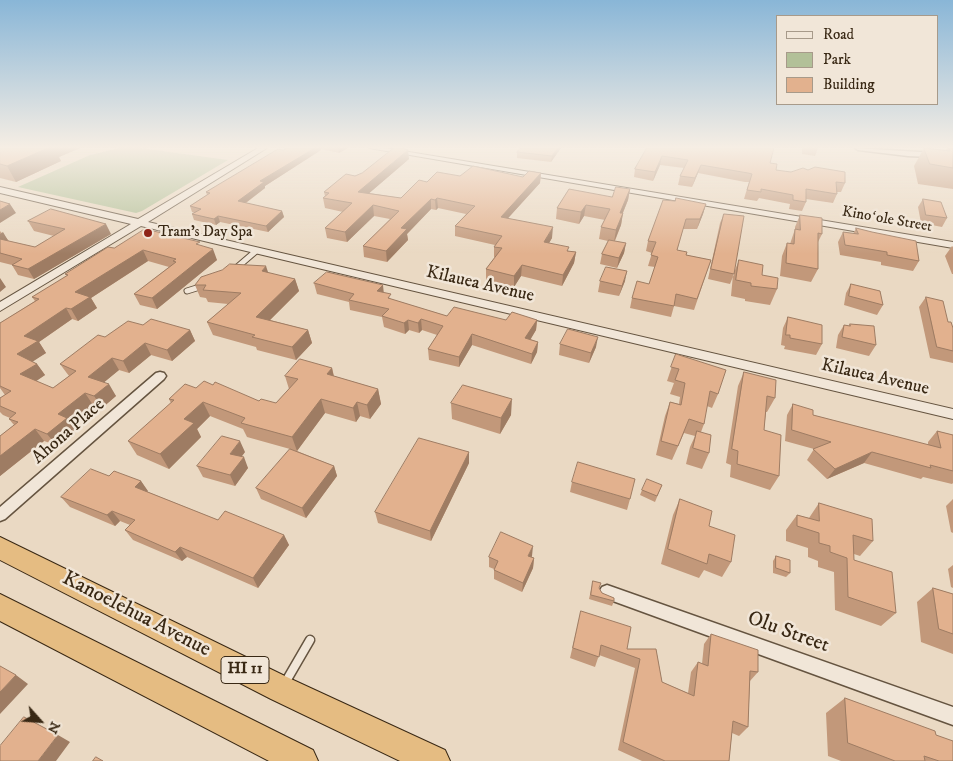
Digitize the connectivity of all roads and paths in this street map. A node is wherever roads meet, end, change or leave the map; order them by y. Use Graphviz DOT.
graph roads {
  1 [pos="204,184"];
  2 [pos="585,184"];
  3 [pos="0,190"];
  4 [pos="138,223"];
  5 [pos="953,245"];
  6 [pos="256,251"];
  7 [pos="231,273"];
  8 [pos="210,284"];
  9 [pos="186,291"];
  10 [pos="0,307"];
  11 [pos="160,376"];
  12 [pos="953,414"];
  13 [pos="0,515"];
  14 [pos="0,548"];
  15 [pos="607,592"];
  16 [pos="0,607"];
  17 [pos="310,640"];
  18 [pos="281,689"];
  19 [pos="953,716"];
  20 [pos="302,761"];
  21 [pos="434,761"];
  1 -- 4 [label="street"];
  2 -- 5 [label="street, Kinoʻole Street"];
  3 -- 4 [label="street, Kilauea Avenue"];
  4 -- 6 [label="street, Kilauea Avenue"];
  4 -- 10 [label="street"];
  6 -- 7 [label="lane"];
  6 -- 12 [label="street, Kilauea Avenue"];
  8 -- 9 [label="lane"];
  11 -- 13 [label="street, Ahona Place"];
  14 -- 18 [label="highway, Kanoelehua Avenue / HI 11"];
  15 -- 19 [label="street, Olu Street"];
  16 -- 20 [label="highway"];
  17 -- 18 [label="lane"];
  18 -- 21 [label="highway, Kanoelehua Avenue / HI 11"];
}
